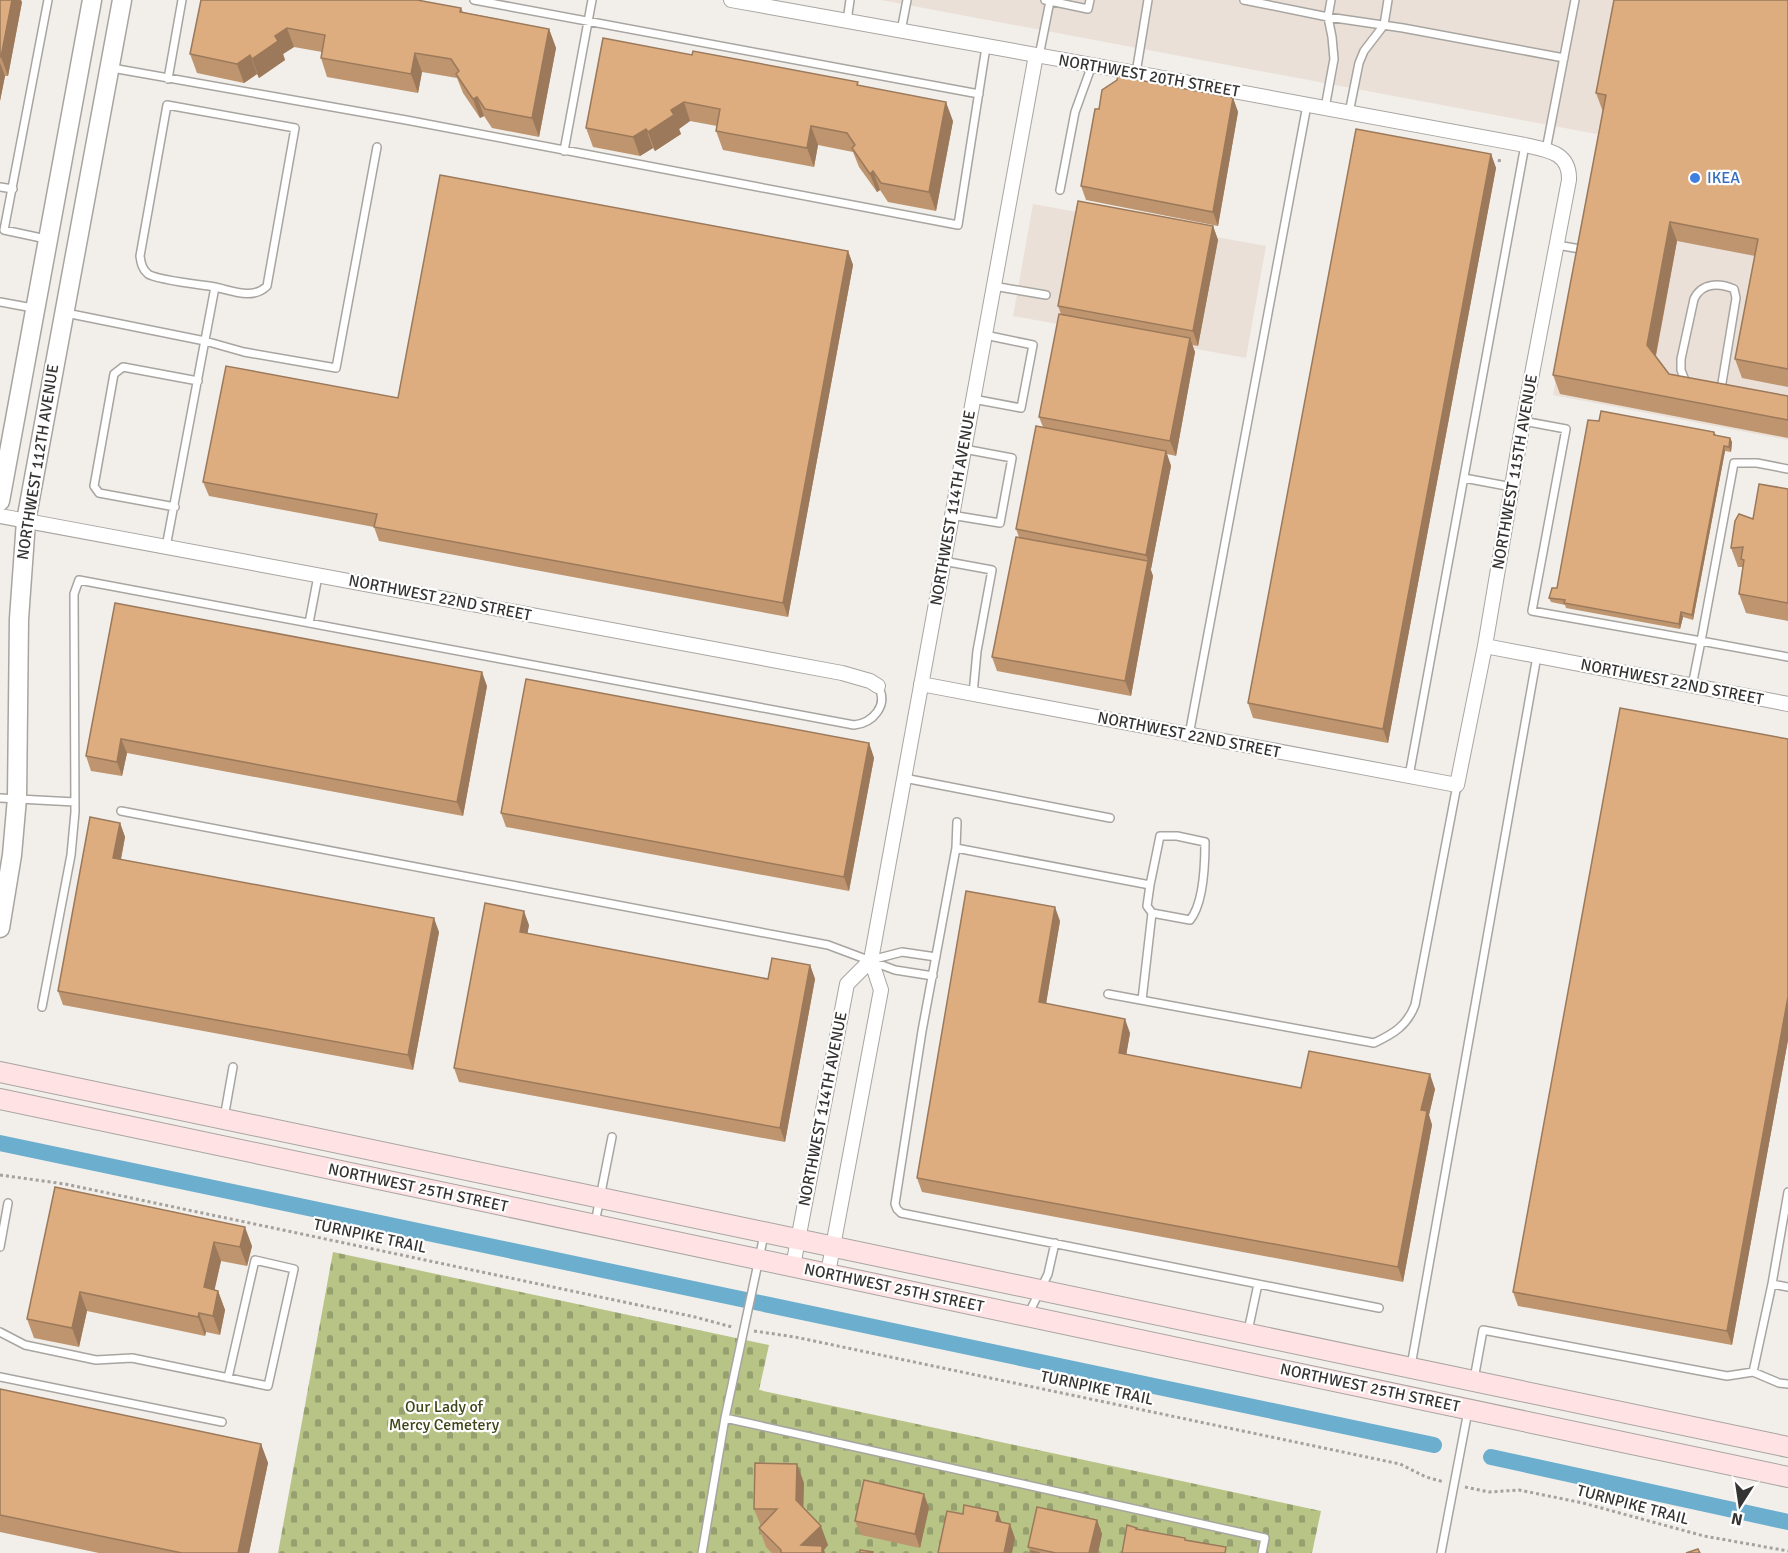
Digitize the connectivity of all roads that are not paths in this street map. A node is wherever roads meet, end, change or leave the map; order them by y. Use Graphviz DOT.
graph roads {
  1 [pos="48,0"];
  2 [pos="92,0"];
  3 [pos="122,0"];
  4 [pos="182,0"];
  5 [pos="474,0"];
  6 [pos="592,0"];
  7 [pos="731,0"];
  8 [pos="850,0"];
  9 [pos="907,0"];
  10 [pos="1090,0"];
  11 [pos="1148,0"];
  12 [pos="1244,0"];
  13 [pos="1331,0"];
  14 [pos="1388,0"];
  15 [pos="1575,0"];
  16 [pos="1048,1"];
  17 [pos="1328,17"];
  18 [pos="588,21"];
  19 [pos="847,21"];
  20 [pos="1384,25"];
  21 [pos="901,31"];
  22 [pos="986,46"];
  23 [pos="1038,56"];
  24 [pos="1564,58"];
  25 [pos="1092,65"];
  26 [pos="109,68"];
  27 [pos="1136,73"];
  28 [pos="168,79"];
  29 [pos="979,94"];
  30 [pos="1307,105"];
  31 [pos="1325,108"];
  32 [pos="1349,113"];
  33 [pos="1526,146"];
  34 [pos="377,147"];
  35 [pos="1546,150"];
  36 [pos="564,151"];
  37 [pos="1564,160"];
  38 [pos="0,187"];
  39 [pos="12,189"];
  40 [pos="1060,190"];
  41 [pos="2,229"];
  42 [pos="48,239"];
  43 [pos="1557,245"];
  44 [pos="1595,252"];
  45 [pos="993,286"];
  46 [pos="215,287"];
  47 [pos="1046,295"];
  48 [pos="0,302"];
  49 [pos="35,309"];
  50 [pos="63,313"];
  51 [pos="984,335"];
  52 [pos="205,341"];
  53 [pos="198,381"];
  54 [pos="1676,381"];
  55 [pos="1686,383"];
  56 [pos="1698,385"];
  57 [pos="1709,387"];
  58 [pos="1721,389"];
  59 [pos="1732,391"];
  60 [pos="973,399"];
  61 [pos="1523,421"];
  62 [pos="963,449"];
  63 [pos="1788,469"];
  64 [pos="1464,478"];
  65 [pos="1512,487"];
  66 [pos="0,501"];
  67 [pos="175,507"];
  68 [pos="951,515"];
  69 [pos="0,516"];
  70 [pos="26,521"];
  71 [pos="166,548"];
  72 [pos="944,561"];
  73 [pos="318,576"];
  74 [pos="309,623"];
  75 [pos="1701,641"];
  76 [pos="1485,646"];
  77 [pos="1538,656"];
  78 [pos="1788,657"];
  79 [pos="921,684"];
  80 [pos="878,686"];
  81 [pos="1692,686"];
  82 [pos="973,694"];
  83 [pos="1788,704"];
  84 [pos="1189,735"];
  85 [pos="1409,776"];
  86 [pos="904,778"];
  87 [pos="1457,785"];
  88 [pos="9,798"];
  89 [pos="75,802"];
  90 [pos="121,812"];
  91 [pos="1110,818"];
  92 [pos="957,822"];
  93 [pos="956,848"];
  94 [pos="1150,885"];
  95 [pos="1152,913"];
  96 [pos="0,928"];
  97 [pos="936,957"];
  98 [pos="871,960"];
  99 [pos="933,976"];
  100 [pos="1108,994"];
  101 [pos="1142,1000"];
  102 [pos="42,1007"];
  103 [pos="233,1067"];
  104 [pos="0,1072"];
  105 [pos="0,1099"];
  106 [pos="224,1118"];
  107 [pos="612,1137"];
  108 [pos="1788,1192"];
  109 [pos="600,1197"];
  110 [pos="8,1203"];
  111 [pos="595,1225"];
  112 [pos="765,1232"];
  113 [pos="798,1239"];
  114 [pos="1054,1244"];
  115 [pos="0,1246"];
  116 [pos="833,1246"];
  117 [pos="759,1259"];
  118 [pos="793,1266"];
  119 [pos="828,1273"];
  120 [pos="1258,1284"];
  121 [pos="1772,1284"];
  122 [pos="1788,1287"];
  123 [pos="1041,1290"];
  124 [pos="1379,1308"];
  125 [pos="1028,1316"];
  126 [pos="0,1332"];
  127 [pos="1247,1334"];
  128 [pos="1411,1368"];
  129 [pos="1754,1372"];
  130 [pos="0,1377"];
  131 [pos="228,1378"];
  132 [pos="1473,1381"];
  133 [pos="1788,1384"];
  134 [pos="1468,1409"];
  135 [pos="725,1418"];
  136 [pos="222,1422"];
  137 [pos="1788,1448"];
  138 [pos="1788,1477"];
  139 [pos="702,1553"];
  140 [pos="1262,1553"];
  141 [pos="1441,1553"];
  1 -- 39 [label="lane"];
  2 -- 42 [label="street, NORTHWEST 112TH AVENUE"];
  3 -- 26 [label="street, NORTHWEST 112TH AVENUE"];
  4 -- 28 [label="lane"];
  5 -- 18 [label="lane"];
  6 -- 18 [label="lane"];
  7 -- 19 [label="street, NORTHWEST 20TH STREET"];
  8 -- 19 [label="lane"];
  9 -- 21 [label="lane"];
  10 -- 16 [label="lane"];
  11 -- 27 [label="lane"];
  12 -- 17 [label="lane"];
  13 -- 17 [label="lane"];
  14 -- 20 [label="lane"];
  15 -- 24 [label="lane"];
  16 -- 23 [label="lane"];
  17 -- 20 [label="lane"];
  17 -- 31 [label="lane"];
  18 -- 29 [label="lane"];
  18 -- 36 [label="lane"];
  19 -- 21 [label="street, NORTHWEST 20TH STREET"];
  20 -- 24 [label="lane"];
  20 -- 32 [label="lane"];
  21 -- 22 [label="street, NORTHWEST 20TH STREET"];
  22 -- 23 [label="street, NORTHWEST 20TH STREET"];
  22 -- 29 [label="lane"];
  23 -- 25 [label="street, NORTHWEST 20TH STREET"];
  23 -- 45 [label="street, NORTHWEST 114TH AVENUE"];
  24 -- 35 [label="lane"];
  25 -- 27 [label="street, NORTHWEST 20TH STREET"];
  25 -- 40 [label="lane"];
  26 -- 28 [label="lane"];
  26 -- 50 [label="street, NORTHWEST 112TH AVENUE"];
  27 -- 30 [label="street, NORTHWEST 20TH STREET"];
  28 -- 36 [label="lane"];
  29 -- 36 [label="lane"];
  30 -- 31 [label="street, NORTHWEST 20TH STREET"];
  30 -- 84 [label="lane"];
  31 -- 32 [label="street, NORTHWEST 20TH STREET"];
  32 -- 33 [label="street, NORTHWEST 20TH STREET"];
  33 -- 35 [label="street, NORTHWEST 20TH STREET"];
  33 -- 64 [label="lane"];
  34 -- 52 [label="lane"];
  35 -- 37 [label="street, NORTHWEST 20TH STREET"];
  37 -- 43 [label="street, NORTHWEST 115TH AVENUE"];
  38 -- 39 [label="lane"];
  39 -- 41 [label="lane"];
  41 -- 42 [label="lane"];
  42 -- 49 [label="street, NORTHWEST 112TH AVENUE"];
  43 -- 44 [label="lane"];
  43 -- 61 [label="street, NORTHWEST 115TH AVENUE"];
  45 -- 47 [label="lane"];
  45 -- 51 [label="street, NORTHWEST 114TH AVENUE"];
  46 -- 46 [label="lane"];
  46 -- 52 [label="lane"];
  48 -- 49 [label="lane"];
  49 -- 50 [label="street"];
  49 -- 66 [label="street, NORTHWEST 112TH AVENUE"];
  50 -- 52 [label="lane"];
  50 -- 70 [label="street, NORTHWEST 112TH AVENUE"];
  51 -- 60 [label="street, NORTHWEST 114TH AVENUE"];
  51 -- 60 [label="lane"];
  52 -- 53 [label="lane"];
  53 -- 67 [label="lane"];
  53 -- 67 [label="lane"];
  54 -- 55 [label="lane"];
  55 -- 56 [label="lane"];
  55 -- 58 [label="lane"];
  57 -- 58 [label="lane"];
  58 -- 59 [label="lane"];
  60 -- 62 [label="street, NORTHWEST 114TH AVENUE"];
  61 -- 65 [label="street, NORTHWEST 115TH AVENUE"];
  61 -- 75 [label="lane"];
  62 -- 68 [label="street, NORTHWEST 114TH AVENUE"];
  62 -- 68 [label="lane"];
  63 -- 75 [label="lane"];
  64 -- 65 [label="lane"];
  64 -- 85 [label="lane"];
  65 -- 76 [label="street, NORTHWEST 115TH AVENUE"];
  67 -- 71 [label="lane"];
  68 -- 72 [label="street, NORTHWEST 114TH AVENUE"];
  69 -- 70 [label="street, NORTHWEST 22ND STREET"];
  70 -- 71 [label="street, NORTHWEST 22ND STREET"];
  70 -- 88 [label="street, NORTHWEST 112TH AVENUE"];
  71 -- 73 [label="street, NORTHWEST 22ND STREET"];
  72 -- 79 [label="street, NORTHWEST 114TH AVENUE"];
  72 -- 82 [label="lane"];
  73 -- 74 [label="lane"];
  73 -- 80 [label="street, NORTHWEST 22ND STREET"];
  74 -- 80 [label="lane"];
  74 -- 89 [label="lane"];
  75 -- 78 [label="lane"];
  75 -- 81 [label="lane"];
  76 -- 77 [label="street, NORTHWEST 22ND STREET"];
  76 -- 87 [label="street, NORTHWEST 115TH AVENUE"];
  77 -- 81 [label="street, NORTHWEST 22ND STREET"];
  77 -- 128 [label="lane"];
  79 -- 82 [label="street, NORTHWEST 22ND STREET"];
  79 -- 86 [label="street, NORTHWEST 114TH AVENUE"];
  81 -- 83 [label="street, NORTHWEST 22ND STREET"];
  82 -- 84 [label="street, NORTHWEST 22ND STREET"];
  84 -- 85 [label="street, NORTHWEST 22ND STREET"];
  85 -- 87 [label="street, NORTHWEST 22ND STREET"];
  86 -- 91 [label="lane"];
  86 -- 98 [label="street, NORTHWEST 114TH AVENUE"];
  87 -- 101 [label="lane"];
  88 -- 89 [label="lane"];
  88 -- 96 [label="street, NORTHWEST 112TH AVENUE"];
  89 -- 102 [label="lane"];
  90 -- 98 [label="lane"];
  92 -- 93 [label="lane"];
  93 -- 94 [label="lane"];
  93 -- 97 [label="lane"];
  94 -- 95 [label="lane"];
  94 -- 95 [label="lane"];
  95 -- 101 [label="lane"];
  97 -- 98 [label="lane"];
  97 -- 99 [label="lane"];
  98 -- 99 [label="lane"];
  98 -- 113 [label="street, NORTHWEST 114TH AVENUE"];
  98 -- 116 [label="street, NORTHWEST 114TH AVENUE"];
  99 -- 114 [label="lane"];
  100 -- 101 [label="lane"];
  103 -- 106 [label="lane"];
  104 -- 106 [label="main road, NORTHWEST 25TH STREET"];
  105 -- 111 [label="main road, NORTHWEST 25TH STREET"];
  106 -- 109 [label="main road, NORTHWEST 25TH STREET"];
  107 -- 109 [label="lane"];
  108 -- 121 [label="lane"];
  109 -- 111 [label="lane"];
  109 -- 112 [label="main road, NORTHWEST 25TH STREET"];
  110 -- 115 [label="lane"];
  111 -- 117 [label="main road, NORTHWEST 25TH STREET"];
  112 -- 113 [label="main road, NORTHWEST 25TH STREET"];
  112 -- 117 [label="lane"];
  113 -- 116 [label="main road, NORTHWEST 25TH STREET"];
  113 -- 118 [label="street, NORTHWEST 114TH AVENUE"];
  114 -- 120 [label="lane"];
  114 -- 123 [label="lane"];
  116 -- 119 [label="street, NORTHWEST 114TH AVENUE"];
  116 -- 123 [label="main road, NORTHWEST 25TH STREET"];
  117 -- 118 [label="main road, NORTHWEST 25TH STREET"];
  117 -- 135 [label="lane"];
  118 -- 119 [label="main road, NORTHWEST 25TH STREET"];
  119 -- 125 [label="main road, NORTHWEST 25TH STREET"];
  120 -- 124 [label="lane"];
  120 -- 127 [label="lane"];
  121 -- 122 [label="lane"];
  121 -- 129 [label="lane"];
  123 -- 125 [label="lane"];
  123 -- 127 [label="main road, NORTHWEST 25TH STREET"];
  125 -- 134 [label="main road, NORTHWEST 25TH STREET"];
  126 -- 131 [label="lane"];
  127 -- 128 [label="main road, NORTHWEST 25TH STREET"];
  128 -- 132 [label="main road, NORTHWEST 25TH STREET"];
  129 -- 132 [label="lane"];
  129 -- 133 [label="lane"];
  130 -- 136 [label="lane"];
  131 -- 131 [label="lane"];
  132 -- 134 [label="main road"];
  132 -- 137 [label="main road, NORTHWEST 25TH STREET"];
  134 -- 138 [label="main road, NORTHWEST 25TH STREET"];
  134 -- 141 [label="lane"];
  135 -- 139 [label="lane"];
  135 -- 140 [label="lane"];
}
